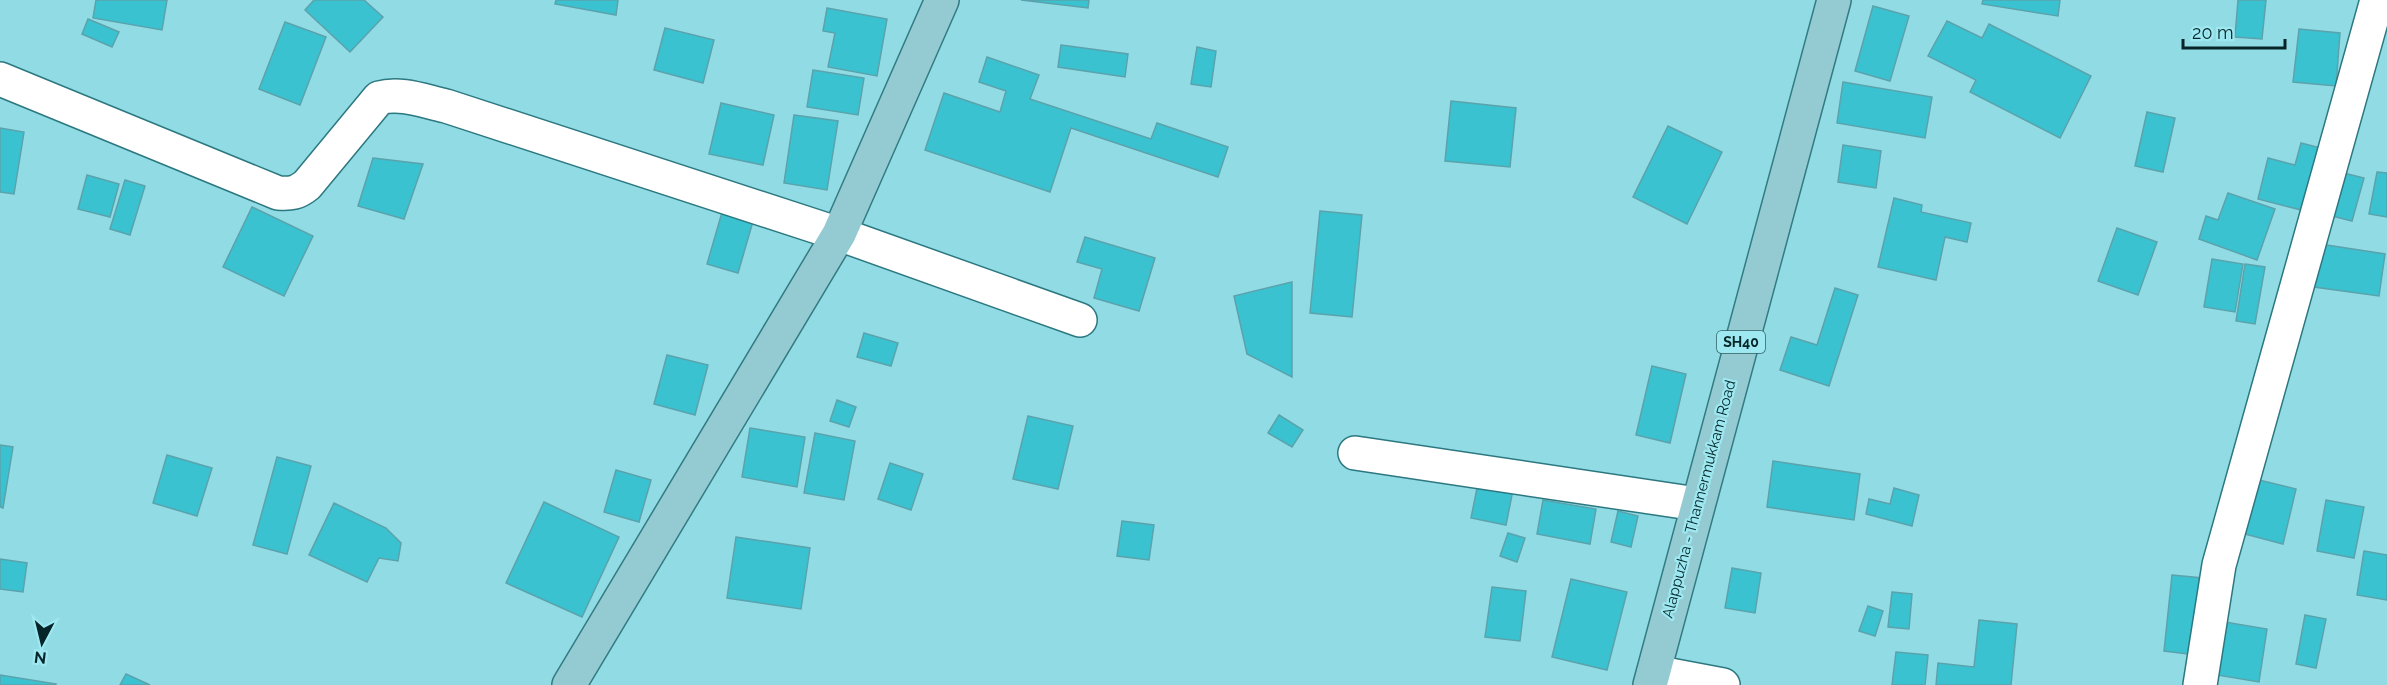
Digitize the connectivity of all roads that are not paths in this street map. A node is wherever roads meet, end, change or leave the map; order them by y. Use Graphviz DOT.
graph roads {
  1 [pos="942,0"];
  2 [pos="1834,0"];
  3 [pos="2377,0"];
  4 [pos="0,79"];
  5 [pos="839,234"];
  6 [pos="1080,320"];
  7 [pos="1355,453"];
  8 [pos="1697,504"];
  9 [pos="1652,679"];
  10 [pos="569,685"];
  11 [pos="1723,685"];
  12 [pos="2200,685"];
  1 -- 5 [label="main road"];
  2 -- 8 [label="main road, Alappuzha - Thannermukkam Road / SH40"];
  3 -- 12 [label="street"];
  4 -- 5 [label="street"];
  5 -- 6 [label="street"];
  5 -- 10 [label="main road"];
  7 -- 8 [label="street"];
  8 -- 9 [label="main road, Alappuzha - Thannermukkam Road / SH40"];
  9 -- 11 [label="street"];
}
